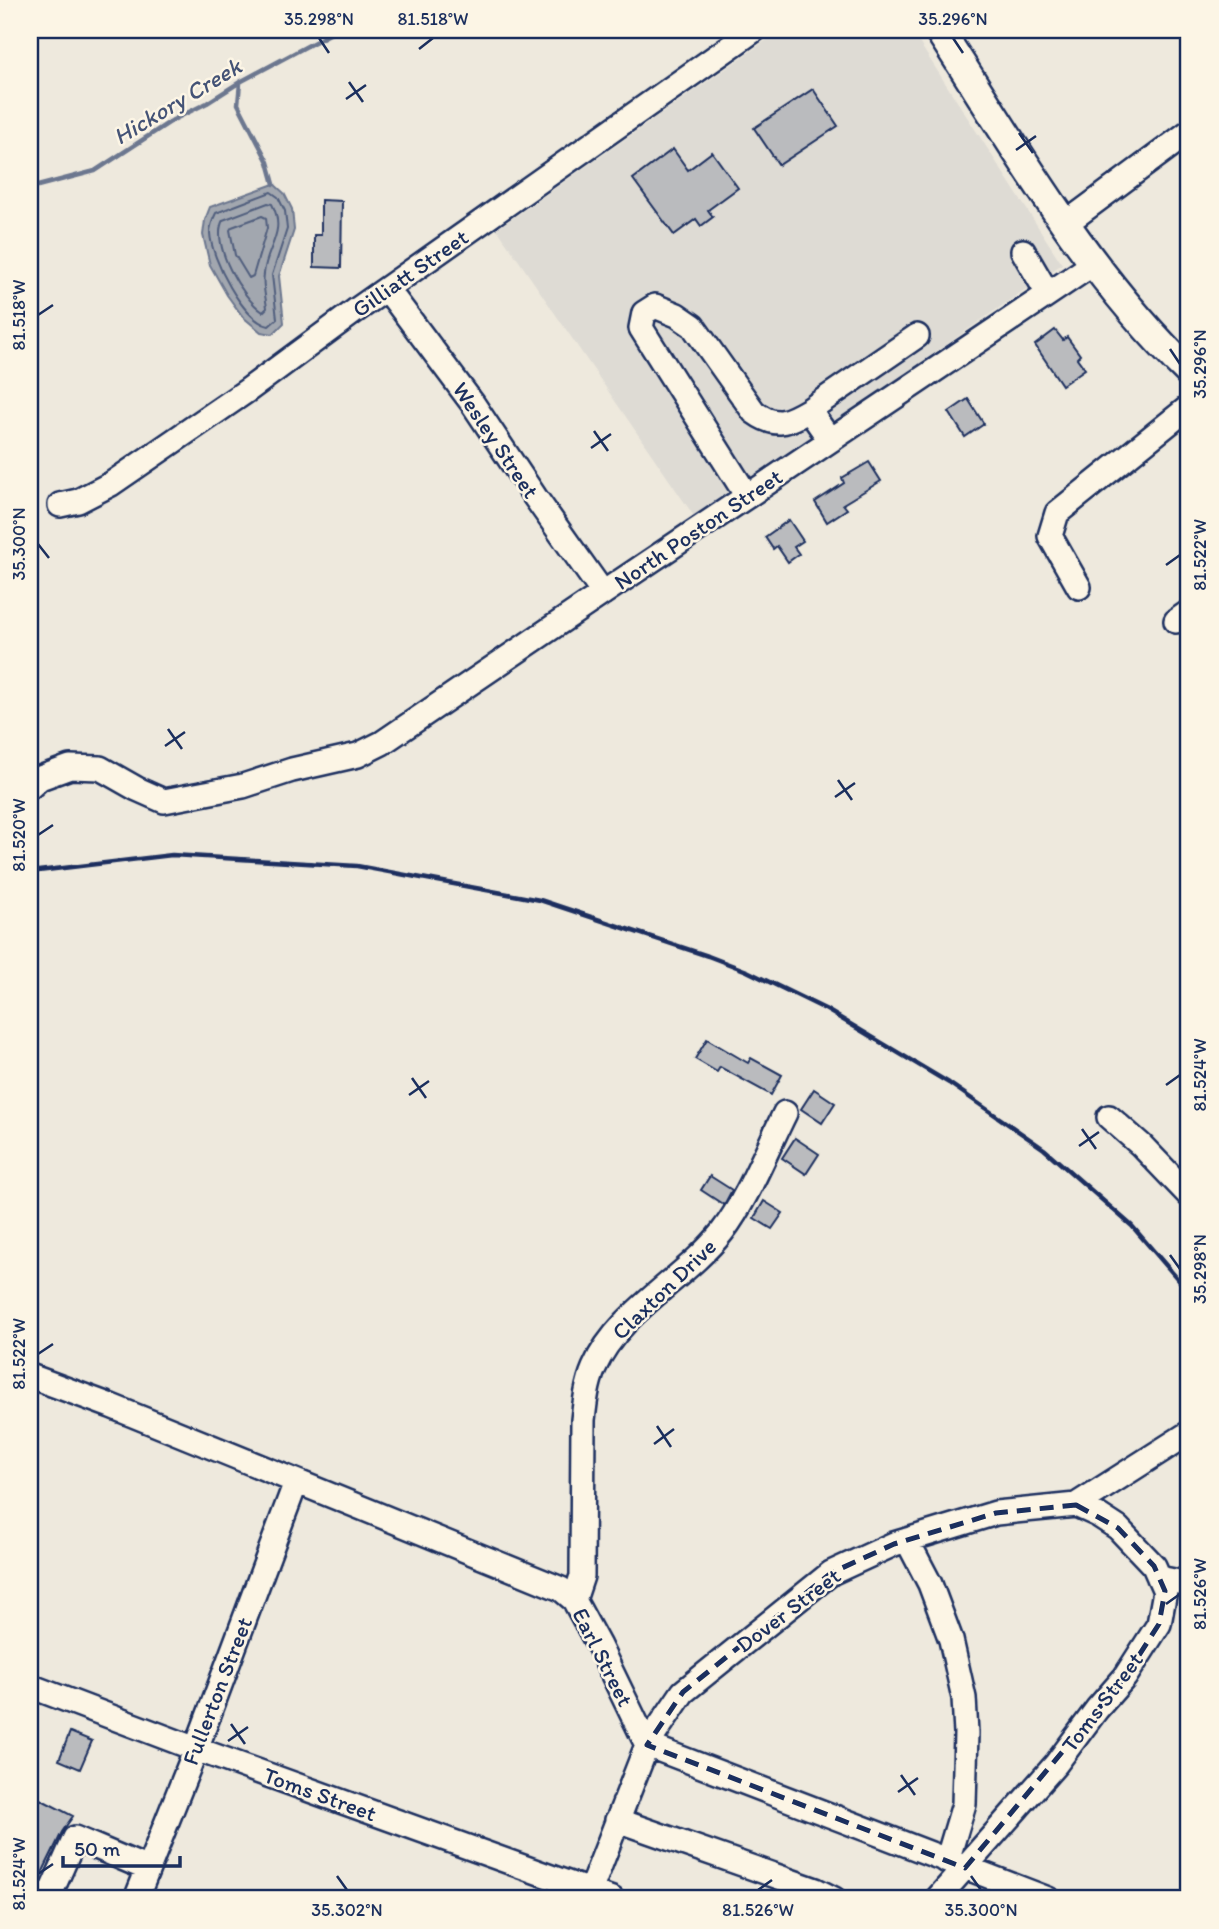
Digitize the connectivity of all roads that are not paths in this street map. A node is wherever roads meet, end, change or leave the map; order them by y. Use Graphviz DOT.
graph roads {
  1 [pos="754,30"];
  2 [pos="939,30"];
  3 [pos="1189,132"];
  4 [pos="1065,224"];
  5 [pos="1023,251"];
  6 [pos="1093,264"];
  7 [pos="387,289"];
  8 [pos="1048,294"];
  9 [pos="917,336"];
  10 [pos="1188,368"];
  11 [pos="1189,407"];
  12 [pos="809,410"];
  13 [pos="830,440"];
  14 [pos="747,496"];
  15 [pos="60,505"];
  16 [pos="1079,587"];
  17 [pos="603,593"];
  18 [pos="30,787"];
  19 [pos="785,1113"];
  20 [pos="1109,1117"];
  21 [pos="1189,1195"];
  22 [pos="30,1376"];
  23 [pos="1189,1433"];
  24 [pos="296,1482"];
  25 [pos="1076,1505"];
  26 [pos="907,1540"];
  27 [pos="1159,1577"];
  28 [pos="1189,1584"];
  29 [pos="574,1600"];
  30 [pos="30,1686"];
  31 [pos="647,1745"];
  32 [pos="196,1749"];
  33 [pos="617,1821"];
  34 [pos="956,1865"];
  35 [pos="148,1869"];
  36 [pos="596,1897"];
  37 [pos="48,1899"];
  38 [pos="136,1899"];
  39 [pos="834,1899"];
  40 [pos="937,1899"];
  41 [pos="1048,1899"];
  1 -- 7 [label="street, Gilliatt Street"];
  2 -- 4 [label="main road"];
  3 -- 4 [label="street"];
  4 -- 6 [label="main road"];
  5 -- 8 [label="street"];
  6 -- 8 [label="street, North Poston Street"];
  6 -- 10 [label="main road"];
  7 -- 15 [label="street, Gilliatt Street"];
  7 -- 17 [label="street, Wesley Street"];
  8 -- 13 [label="street, North Poston Street"];
  9 -- 12 [label="street"];
  11 -- 16 [label="street"];
  12 -- 13 [label="street"];
  12 -- 14 [label="street"];
  13 -- 14 [label="street, North Poston Street"];
  14 -- 17 [label="street, North Poston Street"];
  17 -- 18 [label="street, North Poston Street"];
  19 -- 29 [label="street, Claxton Drive"];
  20 -- 21 [label="street"];
  22 -- 24 [label="street, Earl Street"];
  23 -- 25 [label="street, Dover Street"];
  24 -- 29 [label="street, Earl Street"];
  24 -- 32 [label="street, Fullerton Street"];
  25 -- 26 [label="street, Dover Street"];
  25 -- 27 [label="street"];
  26 -- 31 [label="street, Dover Street"];
  26 -- 34 [label="street"];
  27 -- 28 [label="street"];
  27 -- 34 [label="street, Toms Street"];
  29 -- 31 [label="street, Earl Street"];
  30 -- 32 [label="street, Toms Street"];
  31 -- 33 [label="street, Dover Street"];
  31 -- 34 [label="street"];
  32 -- 35 [label="street, Fullerton Street"];
  32 -- 36 [label="street, Toms Street"];
  33 -- 36 [label="street, Dover Street"];
  33 -- 39 [label="street"];
  34 -- 40 [label="street, Toms Street"];
  34 -- 41 [label="street"];
  35 -- 37 [label="street"];
  35 -- 38 [label="street, Fullerton Street"];
}
